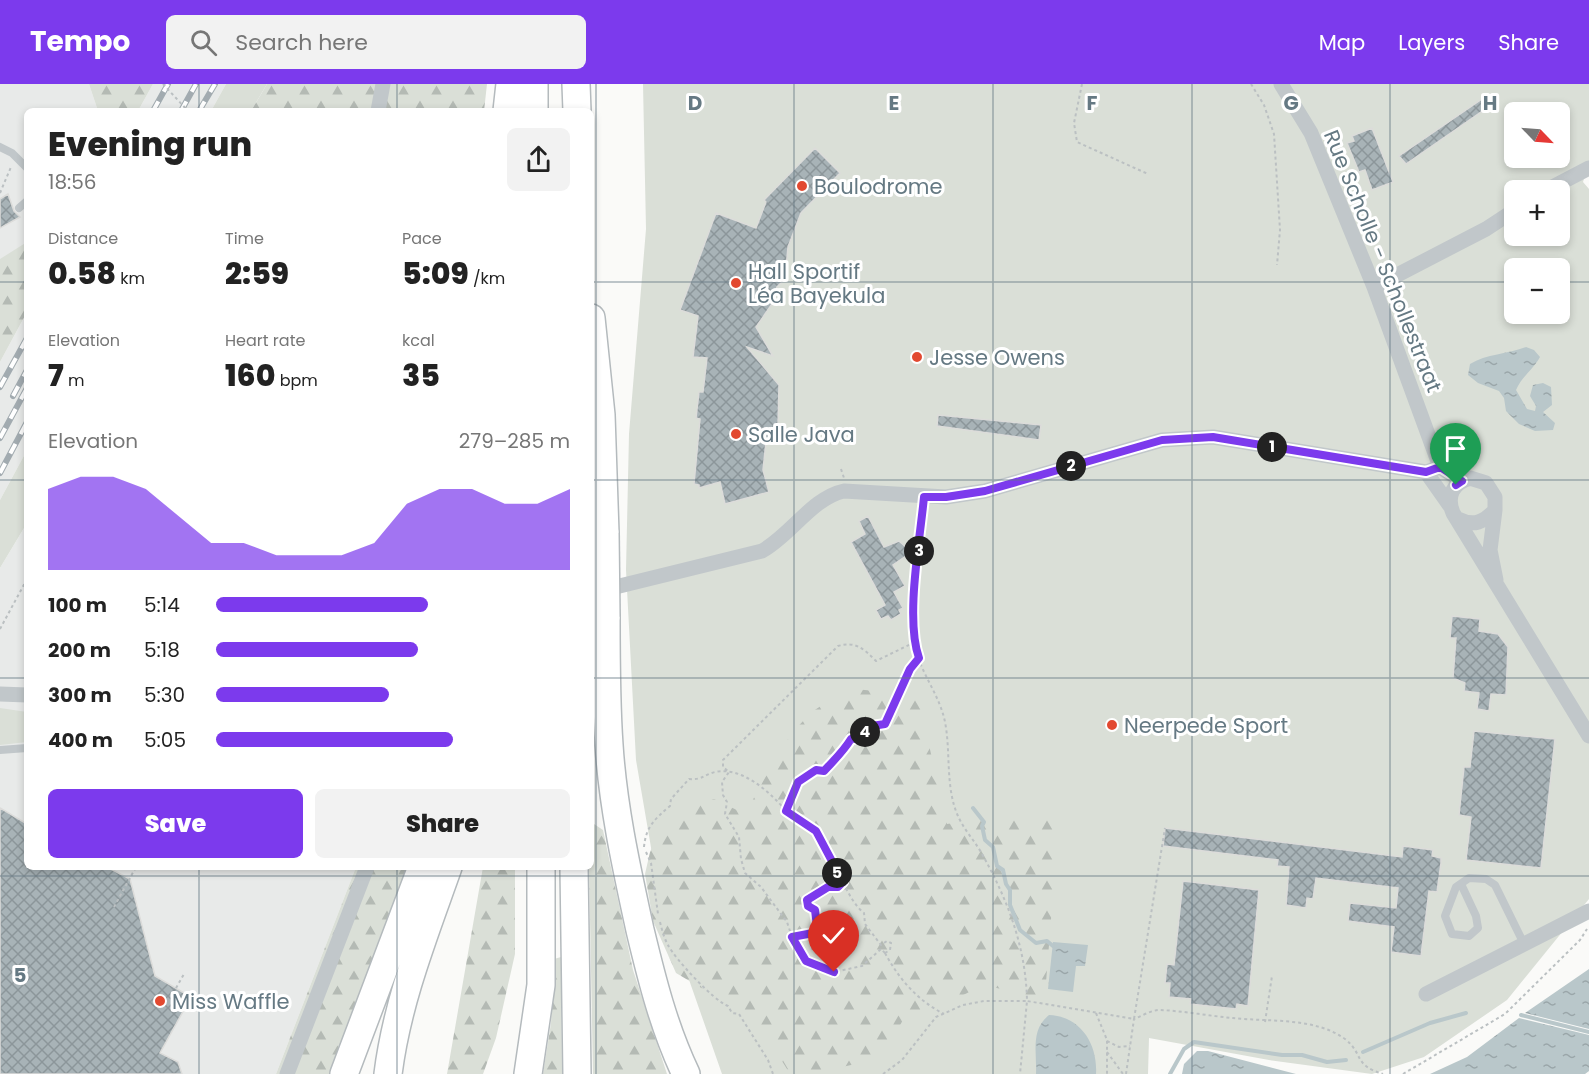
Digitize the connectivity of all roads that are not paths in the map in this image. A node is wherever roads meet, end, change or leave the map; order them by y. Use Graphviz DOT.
graph roads {
  1 [pos="383,84"];
  2 [pos="510,84"];
  3 [pos="534,84"];
  4 [pos="563,84"];
  5 [pos="576,84"];
  6 [pos="1281,84"];
  7 [pos="379,108"];
  8 [pos="507,108"];
  9 [pos="534,108"];
  10 [pos="564,108"];
  11 [pos="577,108"];
  12 [pos="0,147"];
  13 [pos="24,165"];
  14 [pos="1589,168"];
  15 [pos="1566,180"];
  16 [pos="24,204"];
  17 [pos="19,208"];
  18 [pos="1504,217"];
  19 [pos="1374,287"];
  20 [pos="594,347"];
  21 [pos="1433,470"];
  22 [pos="1462,481"];
  23 [pos="1495,510"];
  24 [pos="1454,513"];
  25 [pos="1496,580"];
  26 [pos="594,592"];
  27 [pos="0,694"];
  28 [pos="24,696"];
  29 [pos="1589,736"];
  30 [pos="24,748"];
  31 [pos="0,750"];
  32 [pos="366,870"];
  33 [pos="421,870"];
  34 [pos="447,870"];
  35 [pos="541,870"];
  36 [pos="574,870"];
  37 [pos="1461,884"];
  38 [pos="1589,910"];
  39 [pos="1524,944"];
  40 [pos="1426,994"];
  41 [pos="287,1074"];
  42 [pos="344,1074"];
  43 [pos="388,1074"];
  44 [pos="528,1074"];
  45 [pos="577,1074"];
  46 [pos="686,1074"];
  1 -- 7 [label="street"];
  2 -- 8 [label="highway"];
  3 -- 9 [label="highway"];
  4 -- 10 [label="highway"];
  5 -- 11 [label="highway"];
  6 -- 19 [label="street, Rue Scholle - Schollestraat"];
  12 -- 13 [label="lane"];
  14 -- 15 [label="street"];
  16 -- 17 [label="lane"];
  18 -- 19 [label="street"];
  19 -- 21 [label="street, Rue Scholle - Schollestraat"];
  20 -- 46 [label="highway, bridge"];
  21 -- 22 [label="street"];
  21 -- 24 [label="street, Rue Scholle - Schollestraat"];
  21 -- 26 [label="street"];
  22 -- 23 [label="street"];
  22 -- 24 [label="street"];
  23 -- 24 [label="street"];
  23 -- 25 [label="street"];
  24 -- 25 [label="street, Rue Scholle - Schollestraat"];
  25 -- 29 [label="street"];
  27 -- 28 [label="street"];
  30 -- 31 [label="lane"];
  32 -- 41 [label="street"];
  33 -- 42 [label="highway"];
  34 -- 43 [label="highway"];
  35 -- 44 [label="highway"];
  36 -- 45 [label="highway"];
  37 -- 37 [label="lane"];
  37 -- 39 [label="lane"];
  38 -- 39 [label="street"];
  39 -- 40 [label="street"];
}
